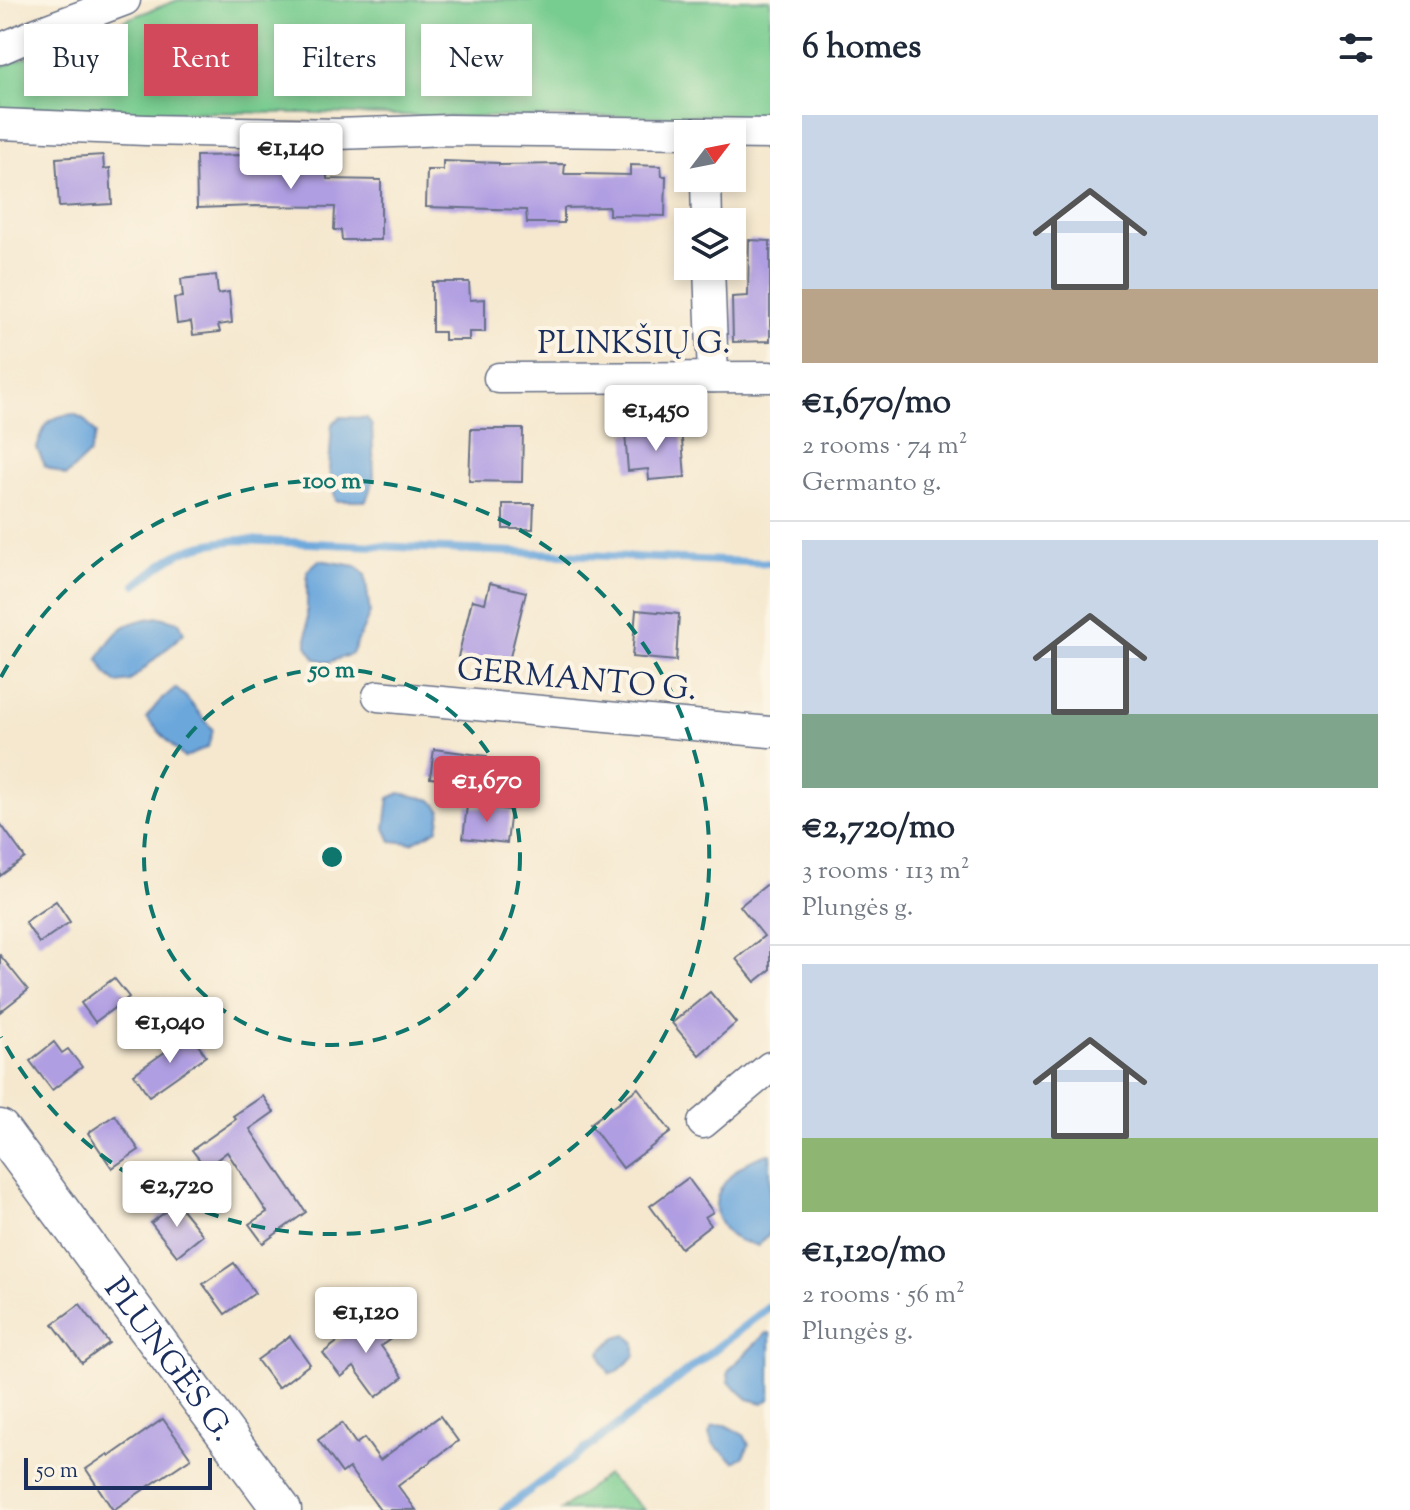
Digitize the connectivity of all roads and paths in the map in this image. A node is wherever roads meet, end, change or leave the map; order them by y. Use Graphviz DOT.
graph roads {
  1 [pos="125,0"];
  2 [pos="0,49"];
  3 [pos="0,124"];
  4 [pos="674,134"];
  5 [pos="746,134"];
  6 [pos="770,134"];
  7 [pos="710,280"];
  8 [pos="713,377"];
  9 [pos="770,377"];
  10 [pos="499,378"];
  11 [pos="378,696"];
  12 [pos="770,732"];
  13 [pos="770,1067"];
  14 [pos="703,1123"];
  15 [pos="0,1129"];
  16 [pos="282,1510"];
  1 -- 2 [label="street"];
  3 -- 4 [label="street"];
  5 -- 6 [label="street"];
  7 -- 8 [label="street"];
  8 -- 9 [label="street, PLINKŠIŲ G."];
  8 -- 10 [label="street, PLINKŠIŲ G."];
  11 -- 12 [label="street, GERMANTO G."];
  13 -- 14 [label="street"];
  15 -- 16 [label="main road, PLUNGĖS G."];
}
